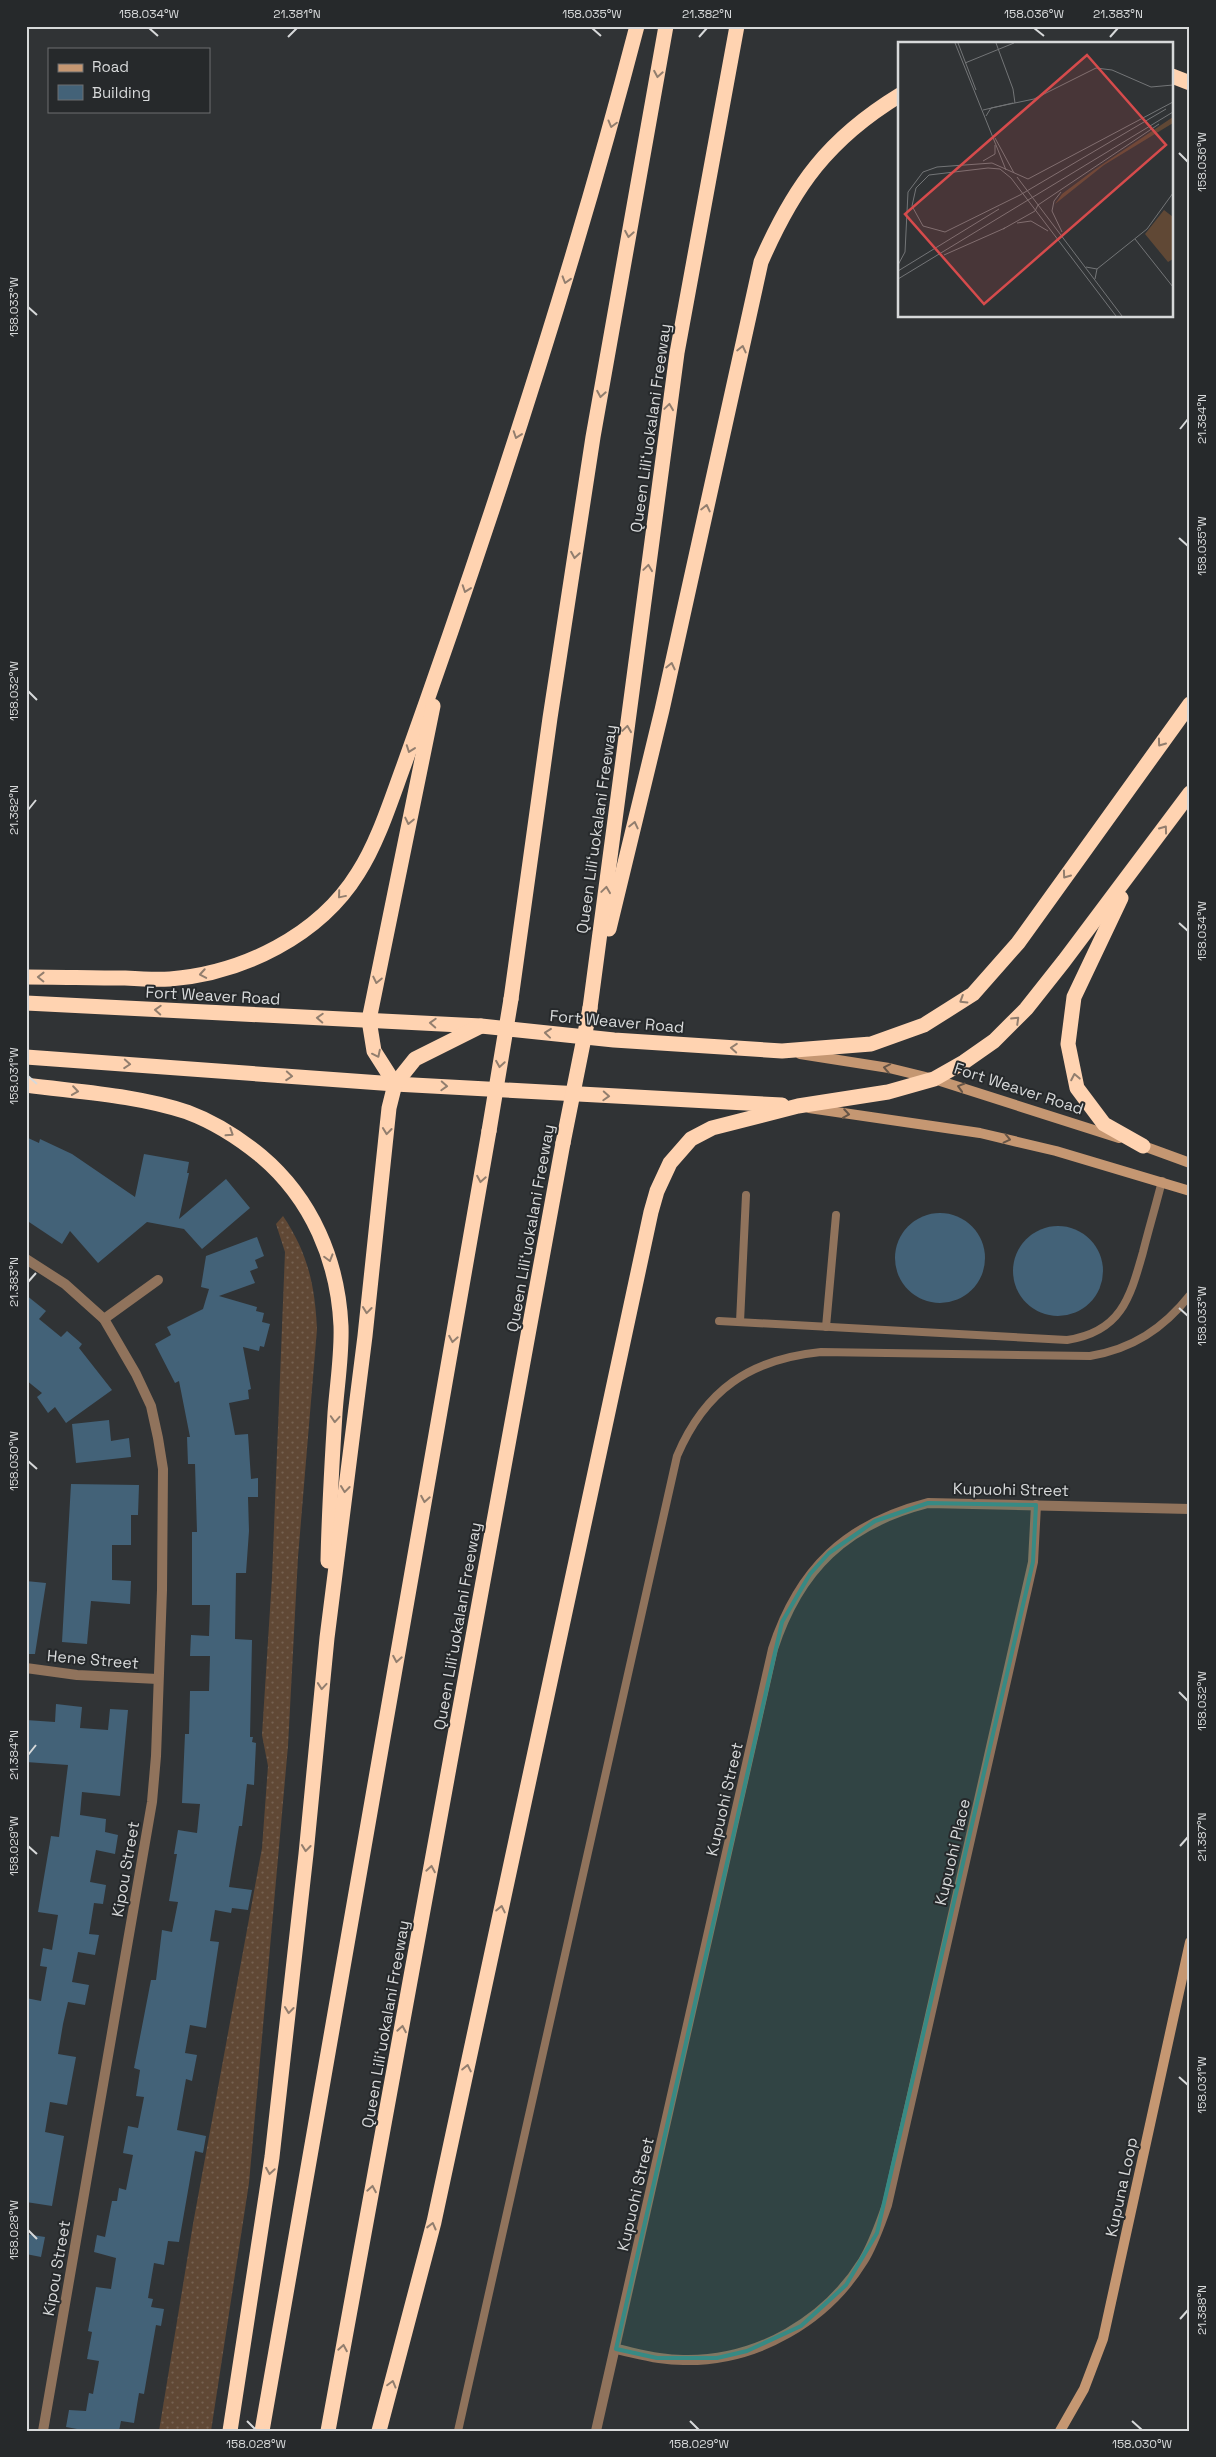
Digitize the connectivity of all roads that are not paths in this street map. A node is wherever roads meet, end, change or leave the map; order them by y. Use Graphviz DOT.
graph roads {
  1 [pos="637,26"];
  2 [pos="666,26"];
  3 [pos="737,26"];
  4 [pos="1174,77"];
  5 [pos="1190,82"];
  6 [pos="898,96"];
  7 [pos="444,654"];
  8 [pos="1190,704"];
  9 [pos="1190,793"];
  10 [pos="1138,865"];
  11 [pos="26,976"];
  12 [pos="26,1003"];
  13 [pos="590,1008"];
  14 [pos="369,1020"];
  15 [pos="482,1026"];
  16 [pos="782,1051"];
  17 [pos="26,1057"];
  18 [pos="934,1079"];
  19 [pos="395,1084"];
  20 [pos="26,1085"];
  21 [pos="798,1106"];
  22 [pos="1143,1146"];
  23 [pos="1190,1163"];
  24 [pos="1162,1181"];
  25 [pos="1190,1190"];
  26 [pos="746,1195"];
  27 [pos="836,1215"];
  28 [pos="26,1259"];
  29 [pos="158,1280"];
  30 [pos="1190,1295"];
  31 [pos="104,1319"];
  32 [pos="719,1321"];
  33 [pos="740,1322"];
  34 [pos="826,1327"];
  35 [pos="1036,1504"];
  36 [pos="1190,1509"];
  37 [pos="326,1638"];
  38 [pos="26,1668"];
  39 [pos="158,1679"];
  40 [pos="1190,1942"];
  41 [pos="616,2349"];
  42 [pos="43,2431"];
  43 [pos="230,2431"];
  44 [pos="262,2431"];
  45 [pos="328,2431"];
  46 [pos="379,2431"];
  47 [pos="458,2431"];
  48 [pos="596,2431"];
  49 [pos="1060,2431"];
  1 -- 7 [label="highway, one-way"];
  2 -- 44 [label="highway, one-way, bridge"];
  13 -- 3 [label="highway, Queen Liliʻuokalani Freeway, one-way"];
  4 -- 5 [label="highway"];
  13 -- 6 [label="highway, one-way"];
  7 -- 11 [label="highway, one-way"];
  7 -- 14 [label="highway, one-way"];
  8 -- 16 [label="highway, one-way"];
  10 -- 9 [label="highway, one-way"];
  18 -- 10 [label="highway, one-way"];
  22 -- 10 [label="highway, one-way"];
  14 -- 12 [label="highway, Fort Weaver Road, one-way"];
  45 -- 13 [label="highway, Queen Liliʻuokalani Freeway, one-way, bridge"];
  15 -- 14 [label="highway, Fort Weaver Road, one-way"];
  14 -- 19 [label="highway, one-way"];
  16 -- 15 [label="highway, Fort Weaver Road, one-way"];
  15 -- 19 [label="highway"];
  18 -- 16 [label="main road, Fort Weaver Road, one-way"];
  17 -- 19 [label="highway, one-way"];
  18 -- 21 [label="highway"];
  22 -- 18 [label="main road, Fort Weaver Road, one-way"];
  19 -- 21 [label="highway, one-way"];
  19 -- 37 [label="highway, one-way"];
  20 -- 37 [label="highway, one-way"];
  21 -- 24 [label="main road, one-way"];
  46 -- 21 [label="highway, one-way"];
  22 -- 23 [label="main road, Fort Weaver Road"];
  24 -- 25 [label="main road"];
  24 -- 34 [label="lane"];
  26 -- 33 [label="lane"];
  27 -- 34 [label="lane"];
  28 -- 31 [label="street, Kipou Street"];
  29 -- 31 [label="street"];
  30 -- 47 [label="lane"];
  31 -- 39 [label="street, Kipou Street"];
  32 -- 33 [label="lane"];
  33 -- 34 [label="lane"];
  35 -- 36 [label="street, Kupuohi Street"];
  35 -- 41 [label="street, Kupuohi Street"];
  35 -- 41 [label="street, Kupuohi Place"];
  37 -- 43 [label="highway, one-way"];
  38 -- 39 [label="street, Hene Street"];
  39 -- 42 [label="street, Kipou Street"];
  40 -- 49 [label="main road, Kupuna Loop"];
  41 -- 48 [label="street, Kupuohi Street"];
}
